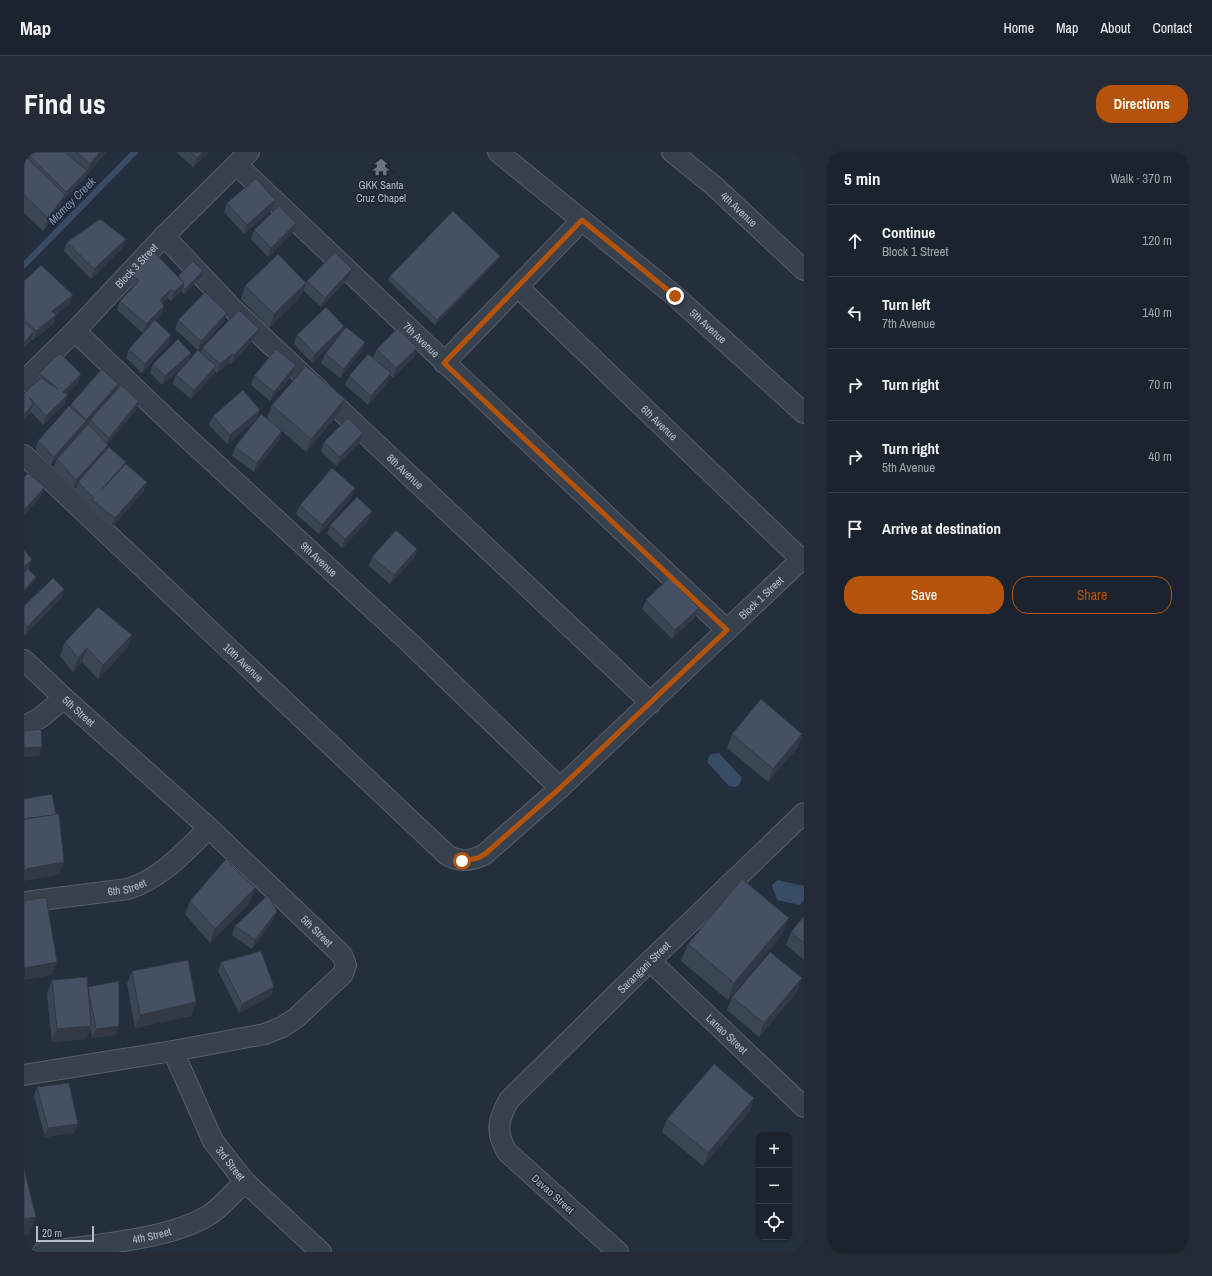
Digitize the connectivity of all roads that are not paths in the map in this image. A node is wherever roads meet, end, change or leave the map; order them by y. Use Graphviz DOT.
graph roads {
  1 [pos="498,152"];
  2 [pos="672,152"];
  3 [pos="243,159"];
  4 [pos="582,220"];
  5 [pos="164,236"];
  6 [pos="804,270"];
  7 [pos="518,287"];
  8 [pos="75,331"];
  9 [pos="444,363"];
  10 [pos="24,381"];
  11 [pos="804,413"];
  12 [pos="24,455"];
  13 [pos="803,558"];
  14 [pos="727,630"];
  15 [pos="24,660"];
  16 [pos="64,698"];
  17 [pos="651,703"];
  18 [pos="24,726"];
  19 [pos="560,788"];
  20 [pos="803,817"];
  21 [pos="210,828"];
  22 [pos="468,860"];
  23 [pos="24,902"];
  24 [pos="650,961"];
  25 [pos="173,1051"];
  26 [pos="24,1075"];
  27 [pos="804,1107"];
  28 [pos="498,1131"];
  29 [pos="245,1182"];
  30 [pos="43,1252"];
  31 [pos="321,1252"];
  32 [pos="618,1252"];
  1 -- 4 [label="street, 5th Avenue"];
  2 -- 6 [label="street, 4th Avenue"];
  3 -- 5 [label="street, Block 3 Street"];
  3 -- 9 [label="street, 7th Avenue"];
  4 -- 7 [label="street"];
  4 -- 11 [label="street, 5th Avenue"];
  5 -- 8 [label="street, Block 3 Street"];
  5 -- 17 [label="street, 8th Avenue"];
  7 -- 9 [label="street"];
  7 -- 13 [label="street, 6th Avenue"];
  8 -- 10 [label="street, Block 3 Street"];
  8 -- 19 [label="street, 9th Avenue"];
  9 -- 14 [label="street, 7th Avenue"];
  12 -- 22 [label="street, 10th Avenue"];
  13 -- 14 [label="street, Block 1 Street"];
  14 -- 17 [label="street, Block 1 Street"];
  15 -- 16 [label="street, 5th Street"];
  16 -- 18 [label="street"];
  16 -- 21 [label="street, 5th Street"];
  17 -- 19 [label="street, Block 1 Street"];
  19 -- 22 [label="street, Block 1 Street"];
  20 -- 24 [label="street, Sarangani Street"];
  21 -- 23 [label="street, 6th Street"];
  21 -- 25 [label="street, 5th Street"];
  24 -- 27 [label="street, Lanao Street"];
  24 -- 28 [label="street, Sarangani Street"];
  25 -- 26 [label="street, 5th Street"];
  25 -- 29 [label="street, 3rd Street"];
  28 -- 32 [label="street, Davao Street"];
  29 -- 30 [label="street, 4th Street"];
  29 -- 31 [label="street, 3rd Street"];
}
